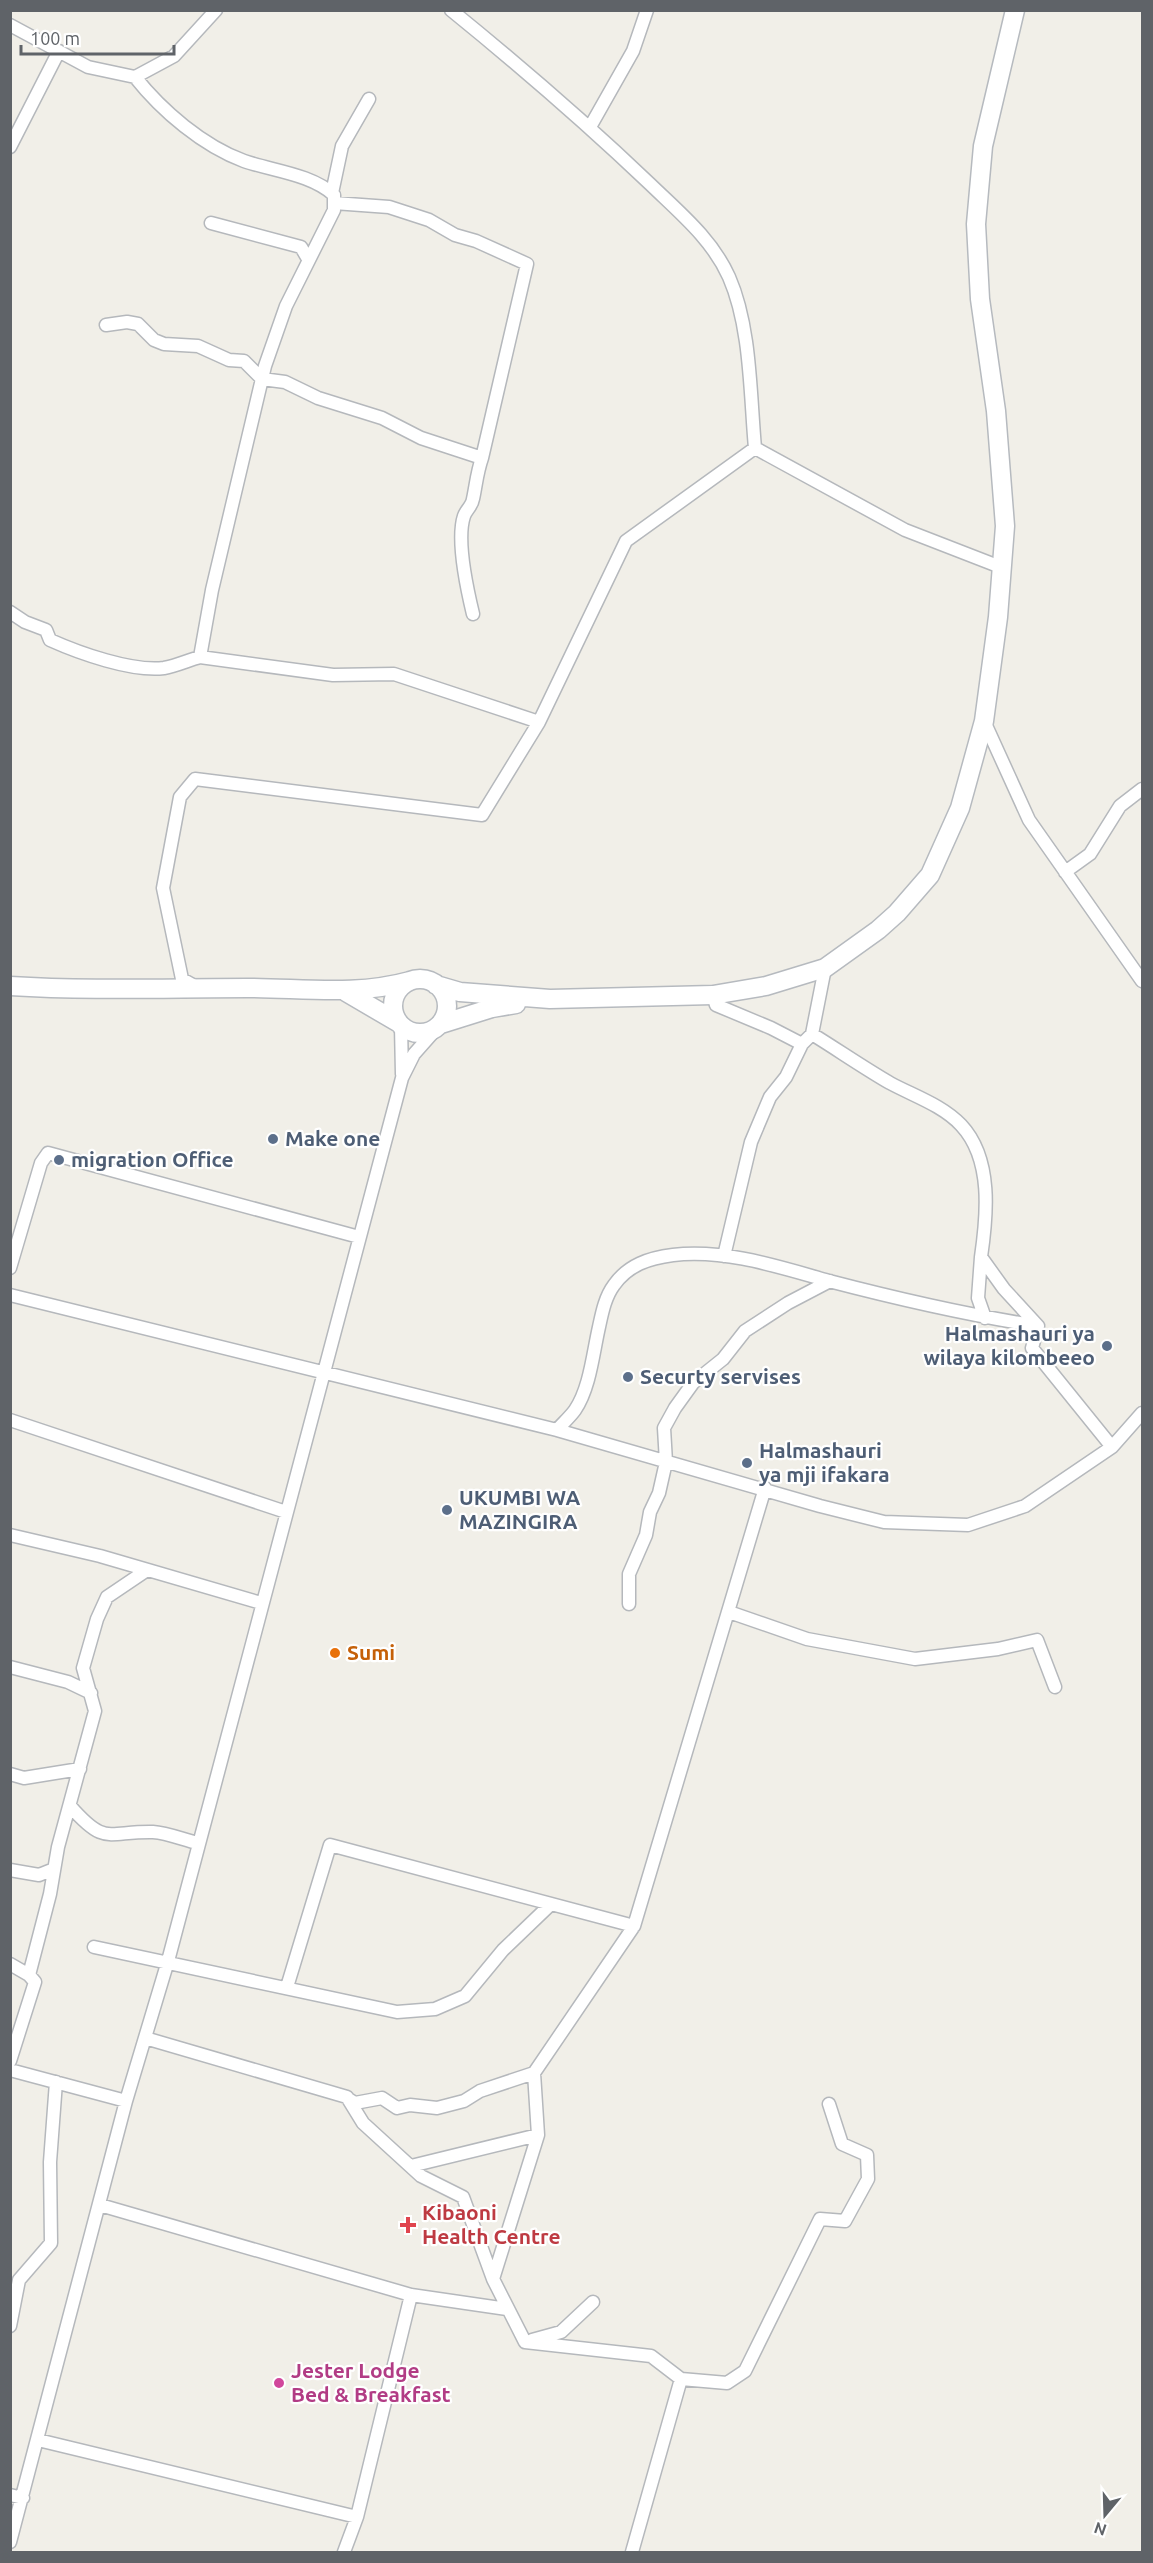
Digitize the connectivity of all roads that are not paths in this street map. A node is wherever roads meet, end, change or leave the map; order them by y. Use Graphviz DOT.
graph roads {
  1 [pos="216,10"];
  2 [pos="451,10"];
  3 [pos="647,10"];
  4 [pos="1015,10"];
  5 [pos="10,25"];
  6 [pos="59,51"];
  7 [pos="135,77"];
  8 [pos="369,99"];
  9 [pos="590,127"];
  10 [pos="10,147"];
  11 [pos="333,198"];
  12 [pos="211,223"];
  13 [pos="308,259"];
  14 [pos="106,325"];
  15 [pos="262,379"];
  16 [pos="755,448"];
  17 [pos="482,458"];
  18 [pos="1003,568"];
  19 [pos="10,612"];
  20 [pos="473,614"];
  21 [pos="200,657"];
  22 [pos="984,721"];
  23 [pos="539,722"];
  24 [pos="1143,789"];
  25 [pos="1065,872"];
  26 [pos="825,968"];
  27 [pos="410,981"];
  28 [pos="1143,981"];
  29 [pos="436,985"];
  30 [pos="10,986"];
  31 [pos="201,990"];
  32 [pos="345,992"];
  33 [pos="713,995"];
  34 [pos="550,999"];
  35 [pos="400,1025"];
  36 [pos="439,1026"];
  37 [pos="812,1034"];
  38 [pos="802,1044"];
  39 [pos="402,1078"];
  40 [pos="359,1237"];
  41 [pos="724,1256"];
  42 [pos="981,1257"];
  43 [pos="10,1268"];
  44 [pos="830,1281"];
  45 [pos="10,1295"];
  46 [pos="986,1318"];
  47 [pos="1038,1326"];
  48 [pos="325,1375"];
  49 [pos="1143,1413"];
  50 [pos="10,1420"];
  51 [pos="556,1430"];
  52 [pos="1112,1447"];
  53 [pos="666,1462"];
  54 [pos="765,1488"];
  55 [pos="286,1512"];
  56 [pos="10,1535"];
  57 [pos="147,1570"];
  58 [pos="261,1603"];
  59 [pos="629,1604"];
  60 [pos="729,1612"];
  61 [pos="10,1667"];
  62 [pos="85,1672"];
  63 [pos="72,1684"];
  64 [pos="1055,1687"];
  65 [pos="91,1693"];
  66 [pos="80,1769"];
  67 [pos="10,1774"];
  68 [pos="70,1806"];
  69 [pos="198,1843"];
  70 [pos="54,1869"];
  71 [pos="10,1870"];
  72 [pos="551,1904"];
  73 [pos="634,1926"];
  74 [pos="94,1947"];
  75 [pos="168,1961"];
  76 [pos="10,1964"];
  77 [pos="29,1975"];
  78 [pos="287,1988"];
  79 [pos="145,2038"];
  80 [pos="10,2061"];
  81 [pos="10,2070"];
  82 [pos="534,2073"];
  83 [pos="56,2082"];
  84 [pos="347,2097"];
  85 [pos="126,2101"];
  86 [pos="829,2104"];
  87 [pos="538,2135"];
  88 [pos="411,2166"];
  89 [pos="100,2205"];
  90 [pos="494,2279"];
  91 [pos="411,2295"];
  92 [pos="593,2302"];
  93 [pos="507,2309"];
  94 [pos="10,2325"];
  95 [pos="525,2342"];
  96 [pos="681,2379"];
  97 [pos="38,2440"];
  98 [pos="16,2496"];
  99 [pos="357,2517"];
  100 [pos="10,2542"];
  101 [pos="344,2553"];
  102 [pos="632,2553"];
  1 -- 7 [label="street"];
  2 -- 9 [label="street"];
  3 -- 9 [label="street"];
  4 -- 18 [label="main road"];
  5 -- 6 [label="street"];
  6 -- 7 [label="street"];
  6 -- 10 [label="street"];
  7 -- 11 [label="street"];
  8 -- 11 [label="street"];
  9 -- 16 [label="street"];
  11 -- 13 [label="street"];
  11 -- 17 [label="street"];
  12 -- 13 [label="street"];
  13 -- 15 [label="street"];
  14 -- 15 [label="street"];
  15 -- 17 [label="street"];
  15 -- 21 [label="street"];
  16 -- 18 [label="street"];
  16 -- 23 [label="street"];
  17 -- 20 [label="street"];
  18 -- 22 [label="main road"];
  19 -- 21 [label="street"];
  21 -- 23 [label="street"];
  22 -- 25 [label="street"];
  22 -- 26 [label="main road"];
  23 -- 31 [label="street"];
  24 -- 25 [label="street"];
  25 -- 28 [label="street"];
  26 -- 33 [label="main road"];
  26 -- 37 [label="street"];
  27 -- 29 [label="main road"];
  27 -- 32 [label="main road"];
  27 -- 35 [label="main road"];
  29 -- 34 [label="main road"];
  29 -- 36 [label="main road"];
  30 -- 31 [label="main road"];
  31 -- 32 [label="main road"];
  32 -- 35 [label="main road"];
  33 -- 34 [label="main road"];
  33 -- 38 [label="street"];
  34 -- 36 [label="main road"];
  35 -- 36 [label="main road"];
  35 -- 39 [label="street"];
  36 -- 39 [label="street"];
  37 -- 38 [label="street"];
  37 -- 42 [label="street"];
  38 -- 41 [label="street"];
  39 -- 40 [label="street"];
  40 -- 43 [label="street"];
  40 -- 48 [label="street"];
  41 -- 44 [label="street"];
  41 -- 51 [label="street"];
  42 -- 46 [label="street"];
  42 -- 47 [label="street"];
  44 -- 46 [label="street"];
  44 -- 53 [label="street"];
  45 -- 48 [label="street"];
  46 -- 47 [label="street"];
  47 -- 52 [label="street"];
  48 -- 51 [label="street"];
  48 -- 55 [label="street"];
  49 -- 52 [label="street"];
  50 -- 55 [label="street"];
  51 -- 53 [label="street"];
  52 -- 54 [label="street"];
  53 -- 54 [label="street"];
  53 -- 59 [label="street"];
  54 -- 60 [label="street"];
  55 -- 58 [label="street"];
  56 -- 57 [label="street"];
  57 -- 58 [label="street"];
  57 -- 62 [label="street"];
  58 -- 69 [label="street"];
  60 -- 64 [label="street"];
  60 -- 73 [label="street"];
  61 -- 63 [label="street"];
  62 -- 63 [label="street"];
  62 -- 65 [label="street"];
  63 -- 65 [label="street"];
  65 -- 66 [label="street"];
  66 -- 67 [label="street"];
  66 -- 68 [label="street"];
  68 -- 69 [label="street"];
  68 -- 70 [label="street"];
  69 -- 75 [label="street"];
  70 -- 71 [label="street"];
  70 -- 77 [label="street"];
  72 -- 73 [label="street"];
  72 -- 78 [label="street"];
  72 -- 78 [label="street"];
  73 -- 82 [label="street"];
  74 -- 75 [label="street"];
  75 -- 78 [label="street"];
  75 -- 79 [label="street"];
  76 -- 77 [label="street"];
  77 -- 80 [label="street"];
  79 -- 84 [label="street"];
  79 -- 85 [label="street"];
  81 -- 83 [label="street"];
  82 -- 84 [label="street"];
  82 -- 87 [label="street"];
  83 -- 85 [label="street"];
  83 -- 94 [label="street"];
  84 -- 88 [label="street"];
  85 -- 89 [label="street"];
  86 -- 96 [label="street"];
  87 -- 88 [label="street"];
  87 -- 90 [label="street"];
  88 -- 90 [label="street"];
  89 -- 91 [label="street"];
  89 -- 97 [label="street"];
  90 -- 93 [label="street"];
  91 -- 93 [label="street"];
  91 -- 99 [label="street"];
  92 -- 95 [label="street"];
  93 -- 95 [label="street"];
  95 -- 96 [label="street"];
  96 -- 102 [label="street"];
  97 -- 98 [label="street"];
  97 -- 99 [label="street"];
  98 -- 100 [label="street"];
  99 -- 101 [label="street"];
}
